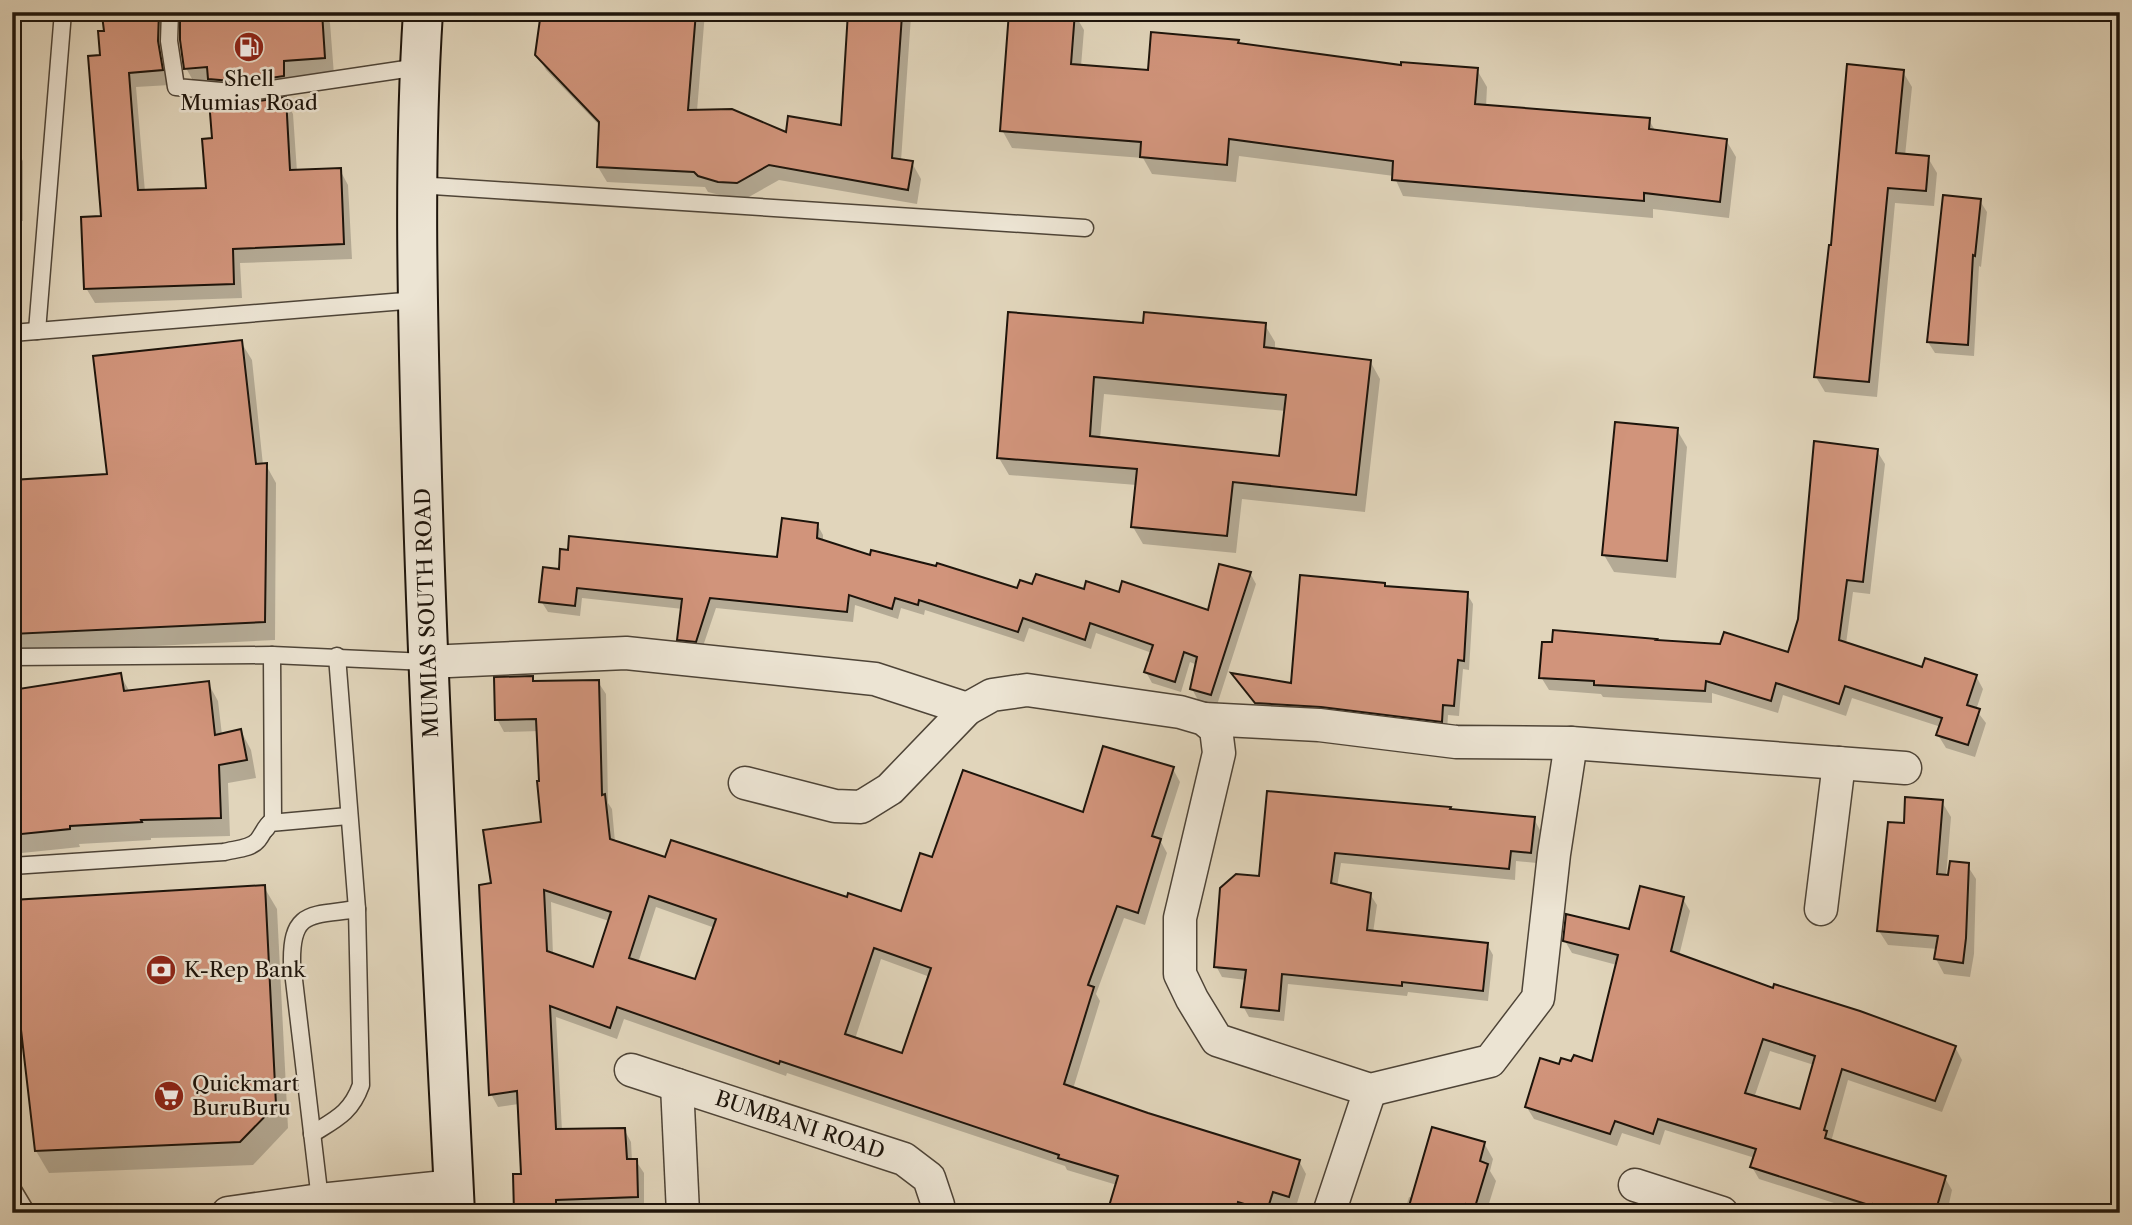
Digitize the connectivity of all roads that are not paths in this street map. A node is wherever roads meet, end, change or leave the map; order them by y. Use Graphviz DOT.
graph roads {
  1 [pos="63,12"];
  2 [pos="170,12"];
  3 [pos="423,12"];
  4 [pos="419,66"];
  5 [pos="417,185"];
  6 [pos="1085,228"];
  7 [pos="417,300"];
  8 [pos="37,331"];
  9 [pos="12,333"];
  10 [pos="272,655"];
  11 [pos="337,656"];
  12 [pos="12,657"];
  13 [pos="427,662"];
  14 [pos="967,709"];
  15 [pos="1204,719"];
  16 [pos="1571,743"];
  17 [pos="1839,763"];
  18 [pos="1905,768"];
  19 [pos="745,783"];
  20 [pos="348,816"];
  21 [pos="259,839"];
  22 [pos="12,866"];
  23 [pos="357,909"];
  24 [pos="1821,909"];
  25 [pos="631,1070"];
  26 [pos="677,1085"];
  27 [pos="1370,1090"];
  28 [pos="312,1134"];
  29 [pos="1635,1185"];
  30 [pos="12,1188"];
  31 [pos="454,1199"];
  32 [pos="320,1200"];
  33 [pos="27,1213"];
  34 [pos="228,1213"];
  35 [pos="682,1213"];
  36 [pos="935,1213"];
  37 [pos="1329,1213"];
  38 [pos="1722,1213"];
  1 -- 8 [label="lane"];
  2 -- 4 [label="lane"];
  3 -- 4 [label="main road, MUMIAS SOUTH ROAD"];
  4 -- 5 [label="main road, MUMIAS SOUTH ROAD"];
  5 -- 6 [label="lane"];
  5 -- 7 [label="main road, MUMIAS SOUTH ROAD"];
  7 -- 8 [label="lane"];
  7 -- 13 [label="main road, MUMIAS SOUTH ROAD"];
  8 -- 9 [label="lane"];
  10 -- 11 [label="lane"];
  10 -- 12 [label="lane"];
  10 -- 21 [label="lane"];
  11 -- 13 [label="lane"];
  11 -- 20 [label="lane"];
  13 -- 14 [label="street"];
  13 -- 31 [label="main road, MUMIAS SOUTH ROAD"];
  14 -- 15 [label="street"];
  14 -- 19 [label="street"];
  15 -- 16 [label="street"];
  15 -- 27 [label="street"];
  16 -- 17 [label="street"];
  16 -- 27 [label="street"];
  17 -- 18 [label="street"];
  17 -- 24 [label="street"];
  20 -- 21 [label="lane"];
  20 -- 23 [label="lane"];
  21 -- 22 [label="lane"];
  23 -- 28 [label="lane"];
  23 -- 28 [label="lane"];
  25 -- 26 [label="street, BUMBANI ROAD"];
  26 -- 35 [label="street"];
  26 -- 36 [label="street, BUMBANI ROAD"];
  27 -- 37 [label="street"];
  28 -- 32 [label="lane"];
  29 -- 38 [label="street"];
  30 -- 33 [label="lane"];
  31 -- 32 [label="street"];
  32 -- 34 [label="street"];
}
